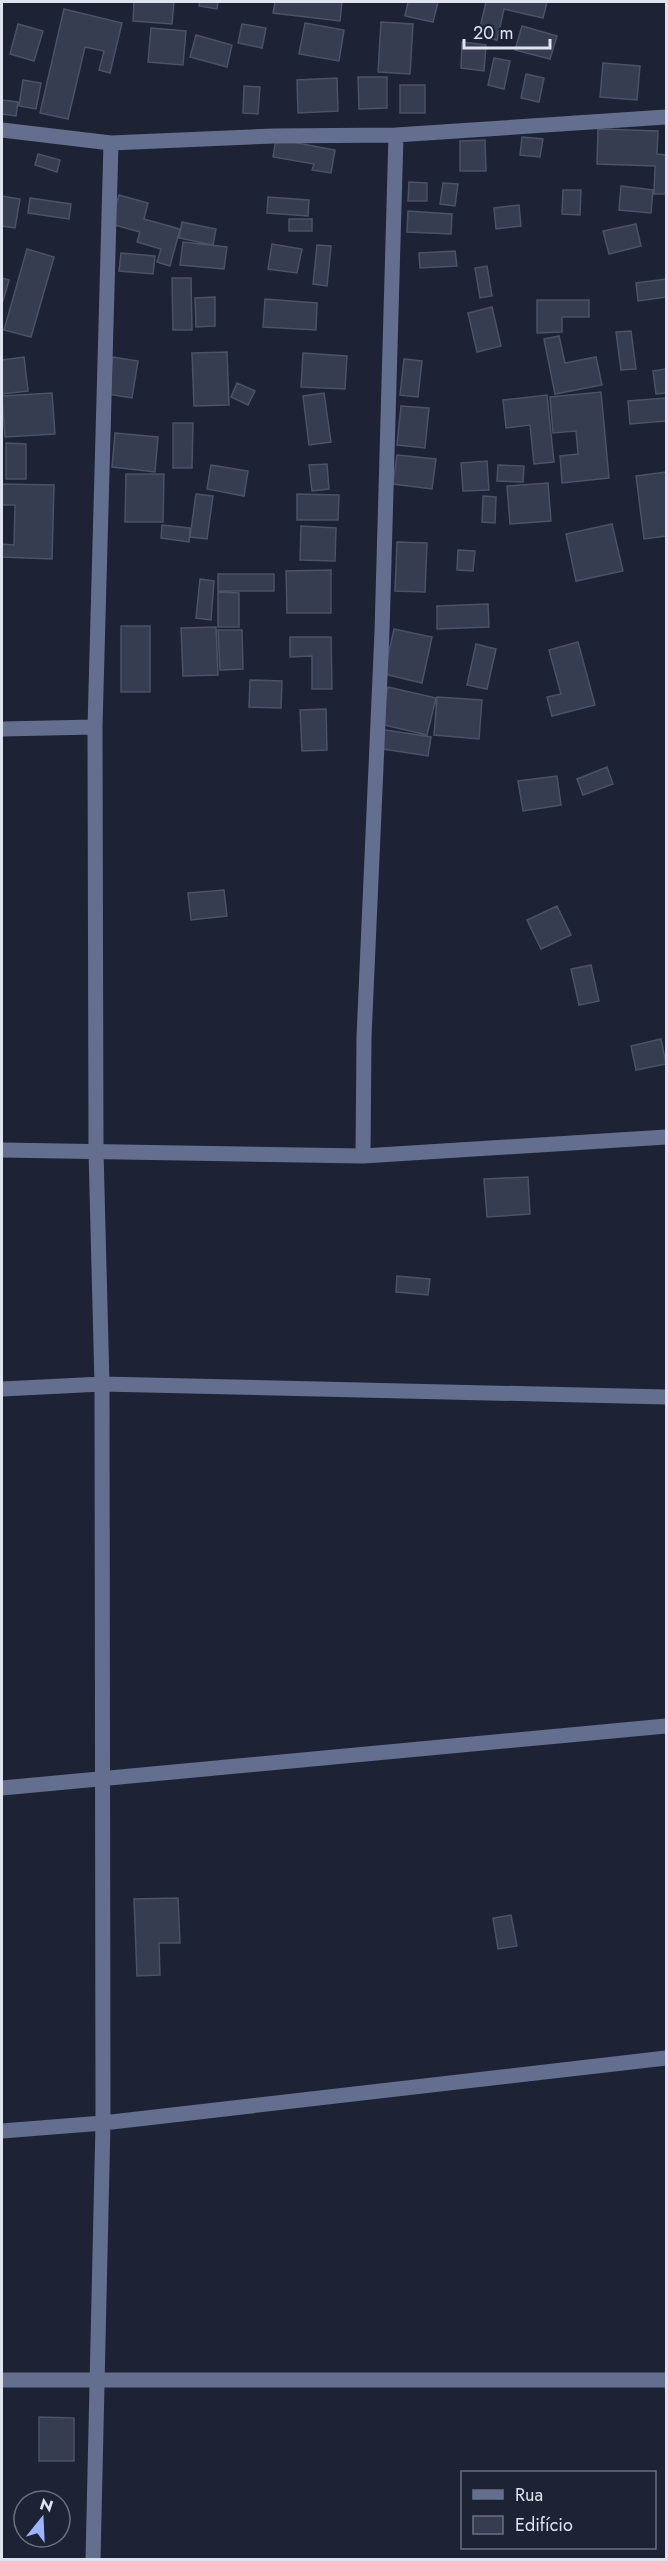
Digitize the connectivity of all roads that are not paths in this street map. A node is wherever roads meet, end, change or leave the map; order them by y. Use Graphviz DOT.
graph roads {
  1 [pos="666,117"];
  2 [pos="2,130"];
  3 [pos="396,135"];
  4 [pos="111,143"];
  5 [pos="95,727"];
  6 [pos="2,729"];
  7 [pos="666,1137"];
  8 [pos="2,1150"];
  9 [pos="96,1151"];
  10 [pos="363,1156"];
  11 [pos="102,1384"];
  12 [pos="2,1389"];
  13 [pos="666,1397"];
  14 [pos="666,1726"];
  15 [pos="103,1778"];
  16 [pos="2,1788"];
  17 [pos="666,2058"];
  18 [pos="103,2123"];
  19 [pos="2,2131"];
  20 [pos="98,2378"];
  21 [pos="2,2380"];
  22 [pos="666,2380"];
  23 [pos="93,2559"];
  1 -- 3 [label="street"];
  2 -- 4 [label="street"];
  3 -- 4 [label="street"];
  3 -- 10 [label="street"];
  4 -- 5 [label="street"];
  5 -- 6 [label="street"];
  5 -- 9 [label="street"];
  7 -- 10 [label="street"];
  8 -- 9 [label="street"];
  9 -- 10 [label="street"];
  9 -- 11 [label="street"];
  11 -- 12 [label="street"];
  11 -- 13 [label="street"];
  11 -- 15 [label="street"];
  14 -- 15 [label="street"];
  15 -- 16 [label="street"];
  15 -- 18 [label="street"];
  17 -- 18 [label="street"];
  18 -- 19 [label="street"];
  18 -- 20 [label="street"];
  20 -- 21 [label="street"];
  20 -- 22 [label="street"];
  20 -- 23 [label="street"];
}
